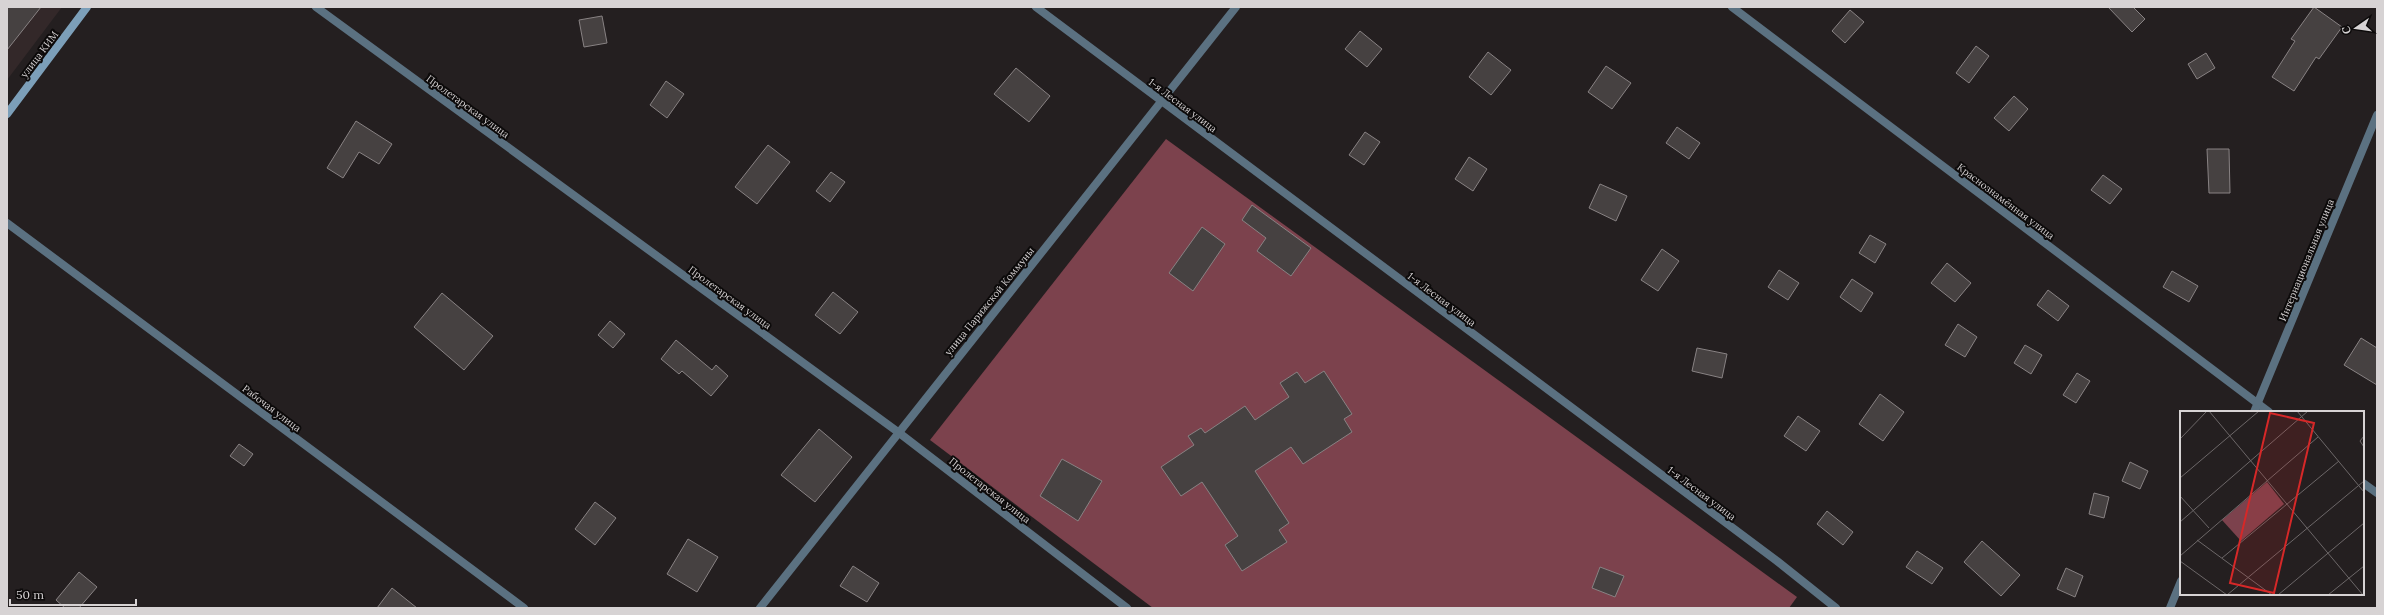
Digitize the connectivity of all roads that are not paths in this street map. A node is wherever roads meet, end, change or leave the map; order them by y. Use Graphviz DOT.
graph roads {
  1 [pos="87,7"];
  2 [pos="316,7"];
  3 [pos="1036,7"];
  4 [pos="1236,7"];
  5 [pos="1732,7"];
  6 [pos="1161,102"];
  7 [pos="7,114"];
  8 [pos="2377,115"];
  9 [pos="7,223"];
  10 [pos="2258,404"];
  11 [pos="2254,411"];
  12 [pos="2268,411"];
  13 [pos="898,432"];
  14 [pos="2364,484"];
  15 [pos="2377,493"];
  16 [pos="2180,584"];
  17 [pos="524,608"];
  18 [pos="760,608"];
  19 [pos="1127,608"];
  20 [pos="1836,608"];
  21 [pos="2170,608"];
  1 -- 7 [label="main road, улица КИМ"];
  2 -- 13 [label="street, Пролетарская улица"];
  3 -- 6 [label="street, 1-я Лесная улица"];
  4 -- 6 [label="street, улица Парижской Коммуны"];
  5 -- 10 [label="street, Краснознамённая улица"];
  6 -- 13 [label="street, улица Парижской Коммуны"];
  6 -- 20 [label="street, 1-я Лесная улица"];
  8 -- 10 [label="street, Интернациональная улица"];
  9 -- 17 [label="street, Рабочая улица"];
  10 -- 11 [label="street, Интернациональная улица"];
  10 -- 12 [label="street, Краснознамённая улица"];
  13 -- 18 [label="street, улица Парижской Коммуны"];
  13 -- 19 [label="street, Пролетарская улица"];
  14 -- 15 [label="street"];
  16 -- 21 [label="street"];
}
